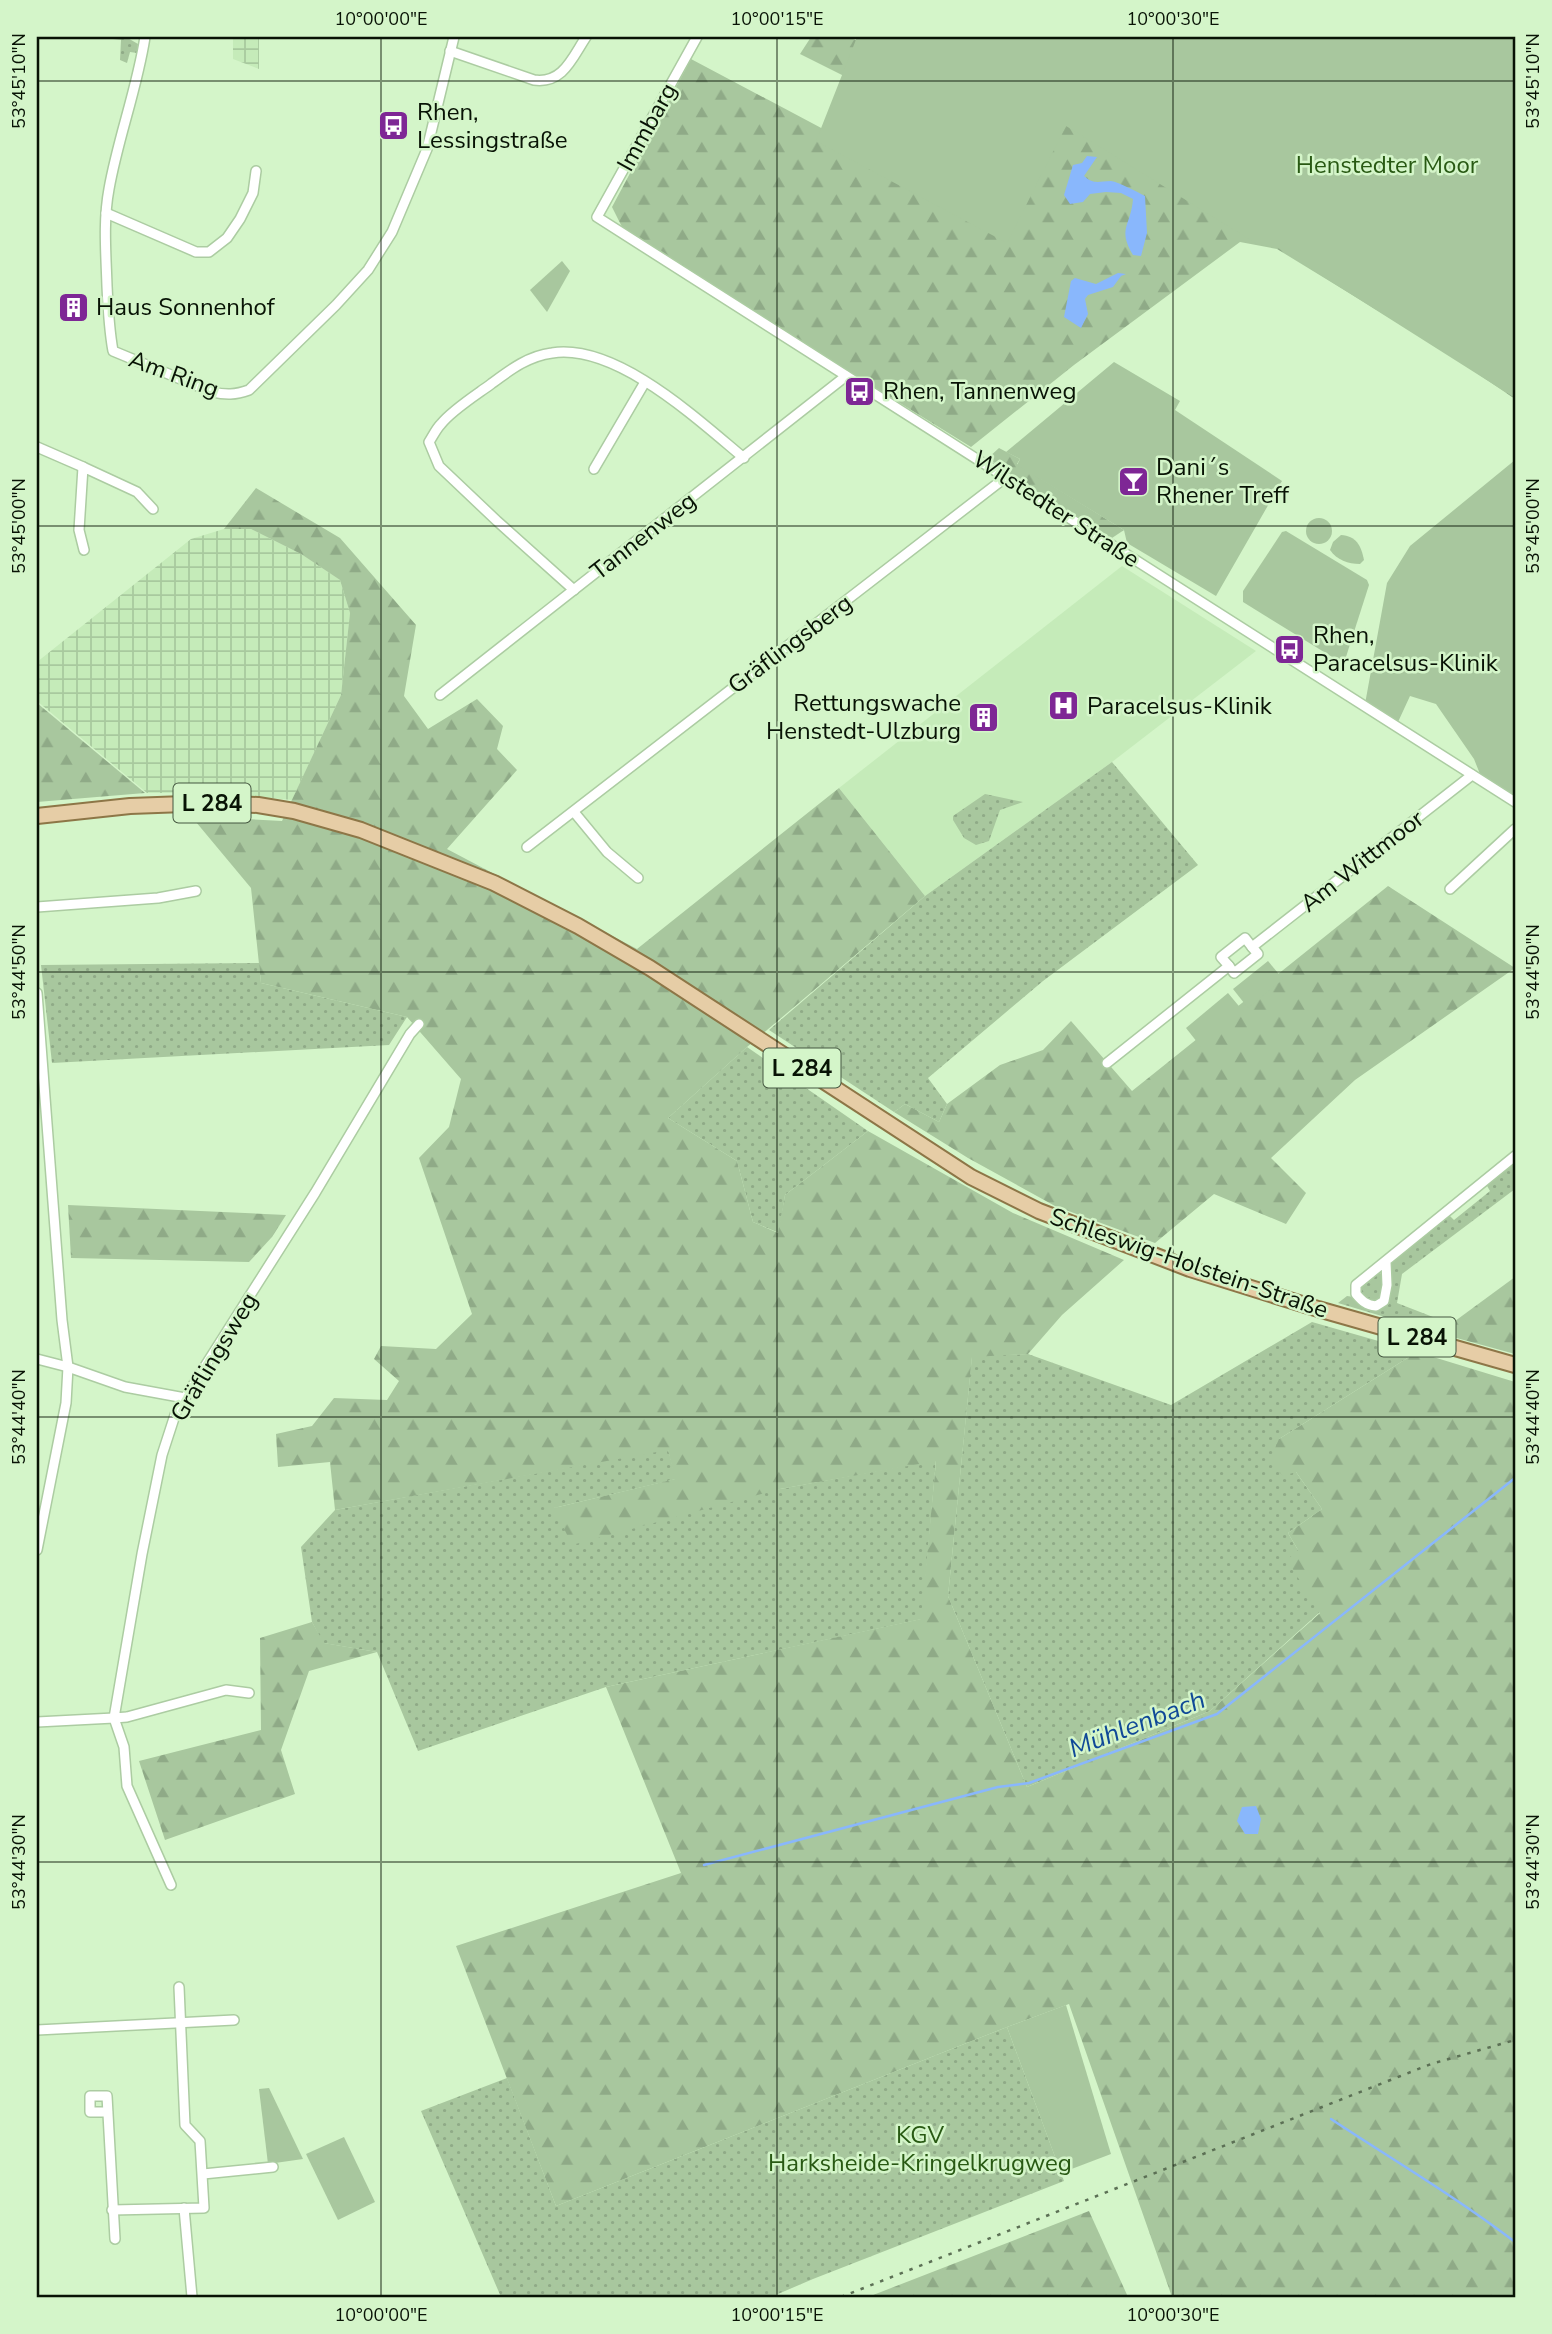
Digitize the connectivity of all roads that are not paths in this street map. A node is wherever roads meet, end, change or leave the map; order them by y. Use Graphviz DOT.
graph roads {
  1 [pos="145,37"];
  2 [pos="454,37"];
  3 [pos="586,37"];
  4 [pos="697,37"];
  5 [pos="450,51"];
  6 [pos="256,171"];
  7 [pos="106,213"];
  8 [pos="597,217"];
  9 [pos="846,376"];
  10 [pos="645,382"];
  11 [pos="37,447"];
  12 [pos="744,458"];
  13 [pos="83,467"];
  14 [pos="594,469"];
  15 [pos="1006,477"];
  16 [pos="153,509"];
  17 [pos="84,550"];
  18 [pos="574,590"];
  19 [pos="439,695"];
  20 [pos="1472,775"];
  21 [pos="1515,802"];
  22 [pos="574,812"];
  23 [pos="37,816"];
  24 [pos="1515,829"];
  25 [pos="527,847"];
  26 [pos="638,878"];
  27 [pos="1450,889"];
  28 [pos="196,891"];
  29 [pos="37,907"];
  30 [pos="1252,947"];
  31 [pos="1229,966"];
  32 [pos="37,993"];
  33 [pos="419,1024"];
  34 [pos="1107,1063"];
  35 [pos="1515,1156"];
  36 [pos="1386,1262"];
  37 [pos="37,1359"];
  38 [pos="1515,1366"];
  39 [pos="68,1367"];
  40 [pos="185,1398"];
  41 [pos="37,1550"];
  42 [pos="248,1693"];
  43 [pos="114,1718"];
  44 [pos="37,1722"];
  45 [pos="171,1885"];
  46 [pos="179,1987"];
  47 [pos="234,2020"];
  48 [pos="181,2023"];
  49 [pos="37,2030"];
  50 [pos="108,2112"];
  51 [pos="273,2167"];
  52 [pos="203,2174"];
  53 [pos="184,2208"];
  54 [pos="113,2210"];
  55 [pos="115,2239"];
  56 [pos="192,2297"];
  1 -- 7 [label="street, Am Ring"];
  2 -- 5 [label="street"];
  3 -- 5 [label="street"];
  4 -- 8 [label="street, Immbarg"];
  5 -- 7 [label="street, Am Ring"];
  6 -- 7 [label="street"];
  8 -- 9 [label="street, Wilstedter Straße"];
  9 -- 12 [label="street, Tannenweg"];
  9 -- 15 [label="street, Wilstedter Straße"];
  10 -- 12 [label="street"];
  10 -- 14 [label="street"];
  10 -- 18 [label="street"];
  11 -- 13 [label="street"];
  12 -- 18 [label="street, Tannenweg"];
  13 -- 16 [label="street"];
  13 -- 17 [label="street"];
  15 -- 20 [label="street, Wilstedter Straße"];
  15 -- 22 [label="street, Gräflingsberg"];
  18 -- 19 [label="street, Tannenweg"];
  20 -- 21 [label="street, Wilstedter Straße"];
  20 -- 30 [label="street, Am Wittmoor"];
  22 -- 25 [label="street, Gräflingsberg"];
  22 -- 26 [label="street"];
  23 -- 38 [label="main road, Schleswig-Holstein-Straße / L 284"];
  24 -- 27 [label="street"];
  28 -- 29 [label="street"];
  30 -- 31 [label="street, Am Wittmoor"];
  30 -- 31 [label="street, Am Wittmoor"];
  31 -- 34 [label="street, Am Wittmoor"];
  32 -- 39 [label="street"];
  33 -- 40 [label="street, Gräflingsweg"];
  35 -- 36 [label="street"];
  36 -- 36 [label="street"];
  37 -- 39 [label="street"];
  39 -- 40 [label="street"];
  39 -- 41 [label="street"];
  40 -- 43 [label="street, Gräflingsweg"];
  42 -- 43 [label="street"];
  43 -- 44 [label="street"];
  43 -- 45 [label="street"];
  46 -- 48 [label="street"];
  47 -- 48 [label="street"];
  48 -- 49 [label="street"];
  48 -- 52 [label="street"];
  50 -- 54 [label="street"];
  51 -- 52 [label="street"];
  52 -- 53 [label="street"];
  53 -- 54 [label="street"];
  53 -- 56 [label="street"];
  54 -- 55 [label="street"];
}
